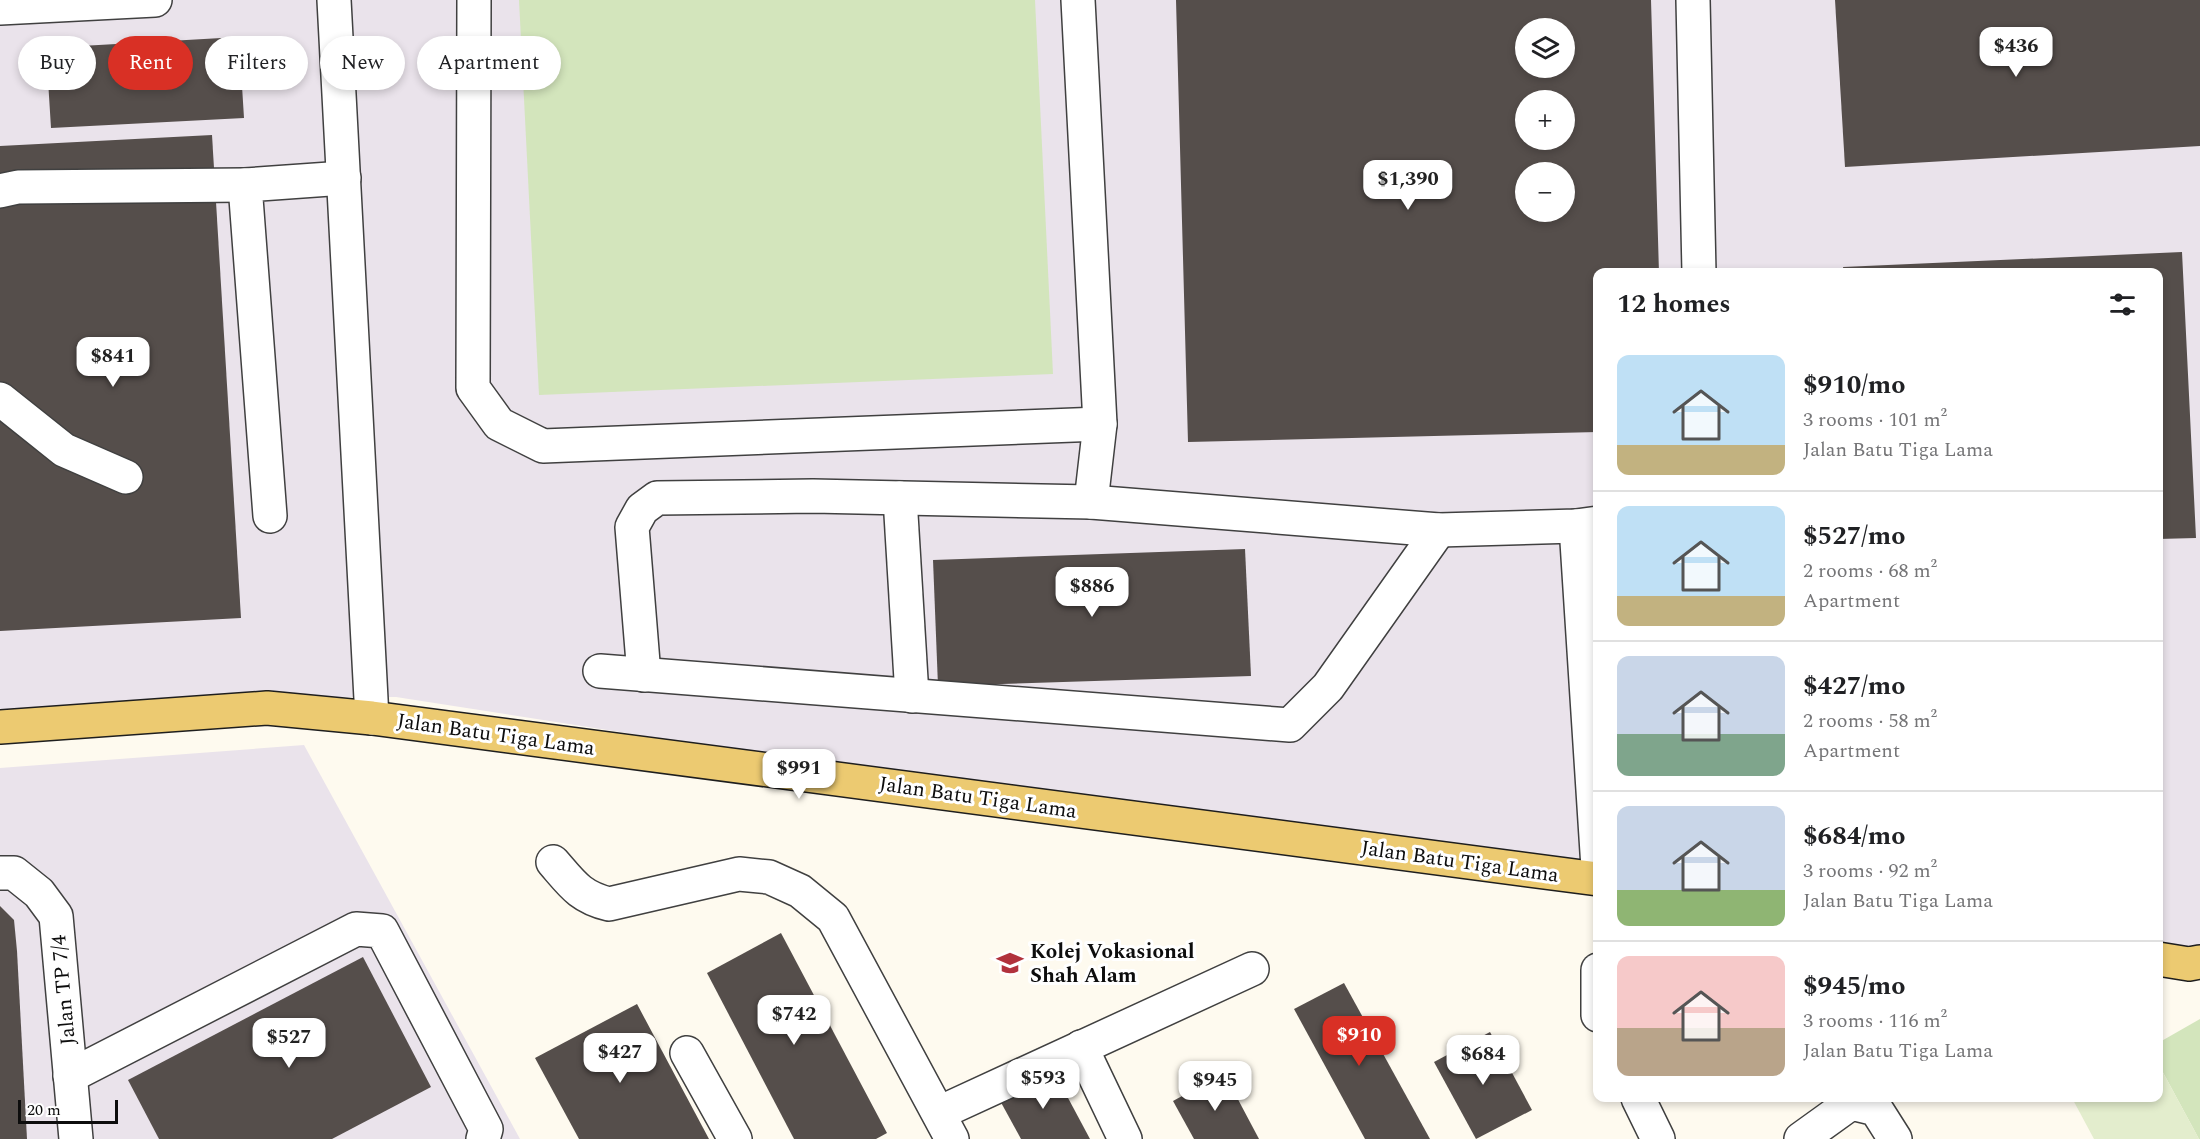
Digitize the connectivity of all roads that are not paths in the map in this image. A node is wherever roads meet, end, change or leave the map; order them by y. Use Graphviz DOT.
graph roads {
  1 [pos="155,0"];
  2 [pos="334,0"];
  3 [pos="474,0"];
  4 [pos="1078,0"];
  5 [pos="1693,0"];
  6 [pos="0,8"];
  7 [pos="344,178"];
  8 [pos="245,185"];
  9 [pos="0,191"];
  10 [pos="1699,268"];
  11 [pos="0,399"];
  12 [pos="1100,424"];
  13 [pos="126,477"];
  14 [pos="900,498"];
  15 [pos="1091,502"];
  16 [pos="270,516"];
  17 [pos="1587,525"];
  18 [pos="1439,530"];
  19 [pos="600,671"];
  20 [pos="644,675"];
  21 [pos="912,696"];
  22 [pos="1593,712"];
  23 [pos="372,718"];
  24 [pos="0,727"];
  25 [pos="554,862"];
  26 [pos="0,873"];
  27 [pos="1593,878"];
  28 [pos="2163,960"];
  29 [pos="2200,962"];
  30 [pos="1252,969"];
  31 [pos="1081,1047"];
  32 [pos="687,1053"];
  33 [pos="70,1076"];
  34 [pos="1640,1102"];
  35 [pos="945,1126"];
  36 [pos="76,1139"];
  37 [pos="483,1139"];
  38 [pos="735,1139"];
  39 [pos="1125,1139"];
  40 [pos="1658,1139"];
  41 [pos="1801,1139"];
  42 [pos="1895,1139"];
  1 -- 6 [label="lane"];
  2 -- 7 [label="lane"];
  3 -- 12 [label="lane"];
  4 -- 12 [label="lane"];
  5 -- 10 [label="lane"];
  7 -- 8 [label="lane"];
  7 -- 23 [label="lane"];
  8 -- 9 [label="lane"];
  8 -- 16 [label="lane"];
  11 -- 13 [label="lane"];
  12 -- 15 [label="lane"];
  14 -- 15 [label="lane"];
  14 -- 20 [label="lane"];
  14 -- 21 [label="lane"];
  15 -- 18 [label="lane"];
  17 -- 18 [label="lane"];
  17 -- 22 [label="lane"];
  18 -- 21 [label="lane"];
  19 -- 20 [label="lane"];
  20 -- 21 [label="lane"];
  23 -- 24 [label="main road, Jalan Batu Tiga Lama"];
  23 -- 27 [label="main road, Jalan Batu Tiga Lama"];
  25 -- 35 [label="lane"];
  26 -- 33 [label="lane, Jalan TP 7/4"];
  28 -- 29 [label="main road"];
  30 -- 31 [label="lane"];
  31 -- 35 [label="lane"];
  31 -- 39 [label="lane"];
  32 -- 38 [label="lane"];
  33 -- 36 [label="lane, Jalan TP 7/4"];
  33 -- 37 [label="lane"];
  34 -- 40 [label="lane"];
  41 -- 42 [label="lane"];
}
